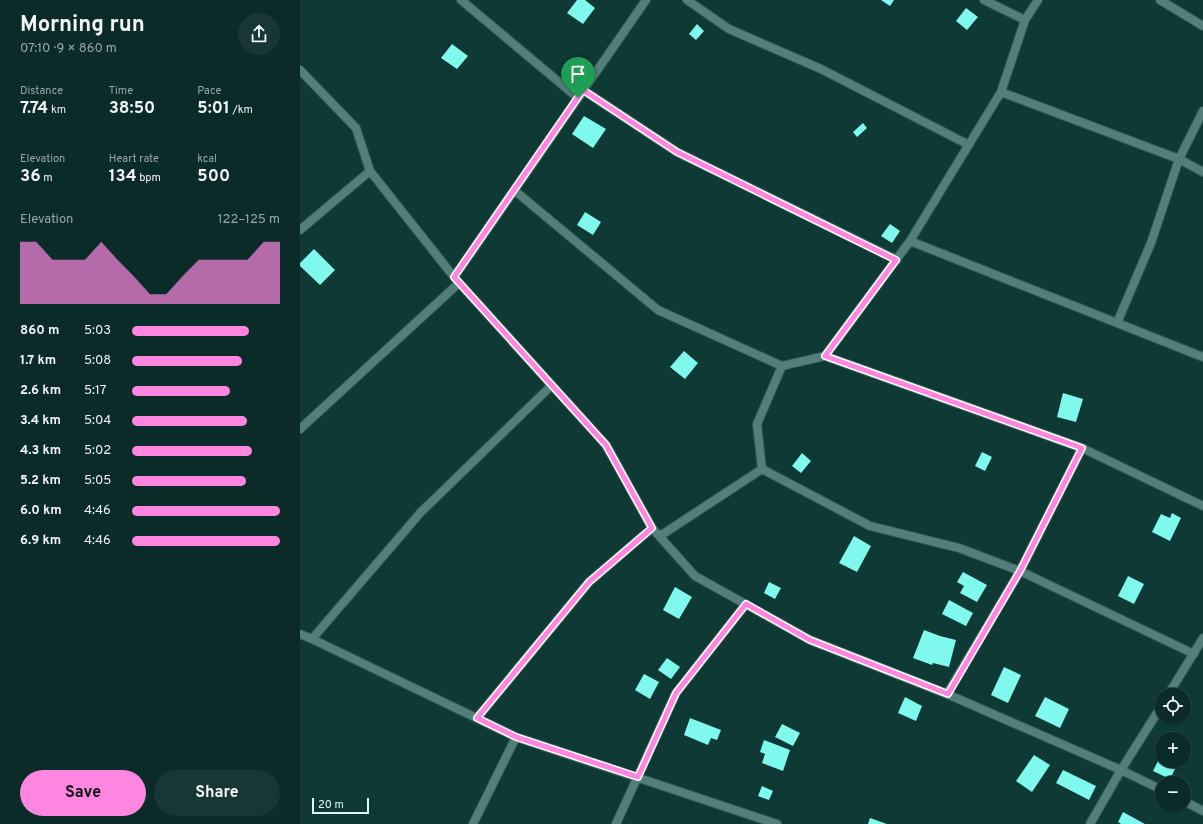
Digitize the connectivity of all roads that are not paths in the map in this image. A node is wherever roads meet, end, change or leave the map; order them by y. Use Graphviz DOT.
graph roads {
  1 [pos="462,0"];
  2 [pos="646,0"];
  3 [pos="687,0"];
  4 [pos="984,0"];
  5 [pos="1038,0"];
  6 [pos="1160,0"];
  7 [pos="1025,20"];
  8 [pos="1203,26"];
  9 [pos="300,70"];
  10 [pos="583,90"];
  11 [pos="1002,92"];
  12 [pos="578,98"];
  13 [pos="1203,112"];
  14 [pos="968,146"];
  15 [pos="1179,159"];
  16 [pos="370,171"];
  17 [pos="1203,172"];
  18 [pos="514,190"];
  19 [pos="300,230"];
  20 [pos="910,241"];
  21 [pos="896,260"];
  22 [pos="456,280"];
  23 [pos="1117,323"];
  24 [pos="825,356"];
  25 [pos="1203,357"];
  26 [pos="782,366"];
  27 [pos="552,385"];
  28 [pos="300,429"];
  29 [pos="1082,448"];
  30 [pos="762,469"];
  31 [pos="1203,506"];
  32 [pos="652,528"];
  33 [pos="660,536"];
  34 [pos="1020,571"];
  35 [pos="746,604"];
  36 [pos="300,634"];
  37 [pos="1203,638"];
  38 [pos="312,639"];
  39 [pos="1194,654"];
  40 [pos="1172,688"];
  41 [pos="948,694"];
  42 [pos="1155,716"];
  43 [pos="477,718"];
  44 [pos="516,737"];
  45 [pos="1121,770"];
  46 [pos="638,777"];
  47 [pos="1155,787"];
  48 [pos="1191,805"];
  49 [pos="1203,811"];
  50 [pos="473,824"];
  51 [pos="616,824"];
  52 [pos="777,824"];
  53 [pos="1090,824"];
  1 -- 12 [label="street"];
  2 -- 10 [label="street"];
  3 -- 14 [label="street"];
  4 -- 7 [label="street"];
  5 -- 7 [label="street"];
  6 -- 8 [label="street"];
  7 -- 11 [label="street"];
  9 -- 16 [label="street"];
  10 -- 12 [label="street"];
  10 -- 21 [label="street"];
  11 -- 14 [label="street"];
  11 -- 15 [label="street"];
  12 -- 18 [label="street"];
  13 -- 15 [label="street"];
  14 -- 20 [label="street"];
  15 -- 17 [label="street"];
  15 -- 23 [label="street"];
  16 -- 19 [label="street"];
  16 -- 22 [label="street"];
  18 -- 22 [label="street"];
  18 -- 26 [label="street"];
  20 -- 21 [label="street"];
  20 -- 23 [label="street"];
  21 -- 24 [label="street"];
  22 -- 27 [label="street"];
  22 -- 28 [label="street"];
  23 -- 25 [label="street"];
  24 -- 26 [label="street"];
  24 -- 29 [label="street"];
  26 -- 30 [label="street"];
  27 -- 32 [label="street"];
  27 -- 38 [label="street"];
  29 -- 31 [label="street"];
  29 -- 34 [label="street"];
  30 -- 33 [label="street"];
  30 -- 34 [label="street"];
  32 -- 33 [label="street"];
  32 -- 43 [label="street"];
  33 -- 35 [label="street"];
  34 -- 39 [label="street"];
  34 -- 41 [label="street"];
  35 -- 41 [label="street"];
  35 -- 46 [label="street"];
  36 -- 38 [label="street"];
  37 -- 39 [label="street"];
  38 -- 43 [label="street"];
  39 -- 40 [label="street"];
  41 -- 45 [label="street"];
  42 -- 45 [label="street"];
  43 -- 44 [label="street"];
  44 -- 46 [label="street"];
  44 -- 50 [label="street"];
  45 -- 47 [label="street"];
  45 -- 53 [label="street"];
  46 -- 51 [label="street"];
  46 -- 52 [label="street"];
  48 -- 49 [label="street"];
}
